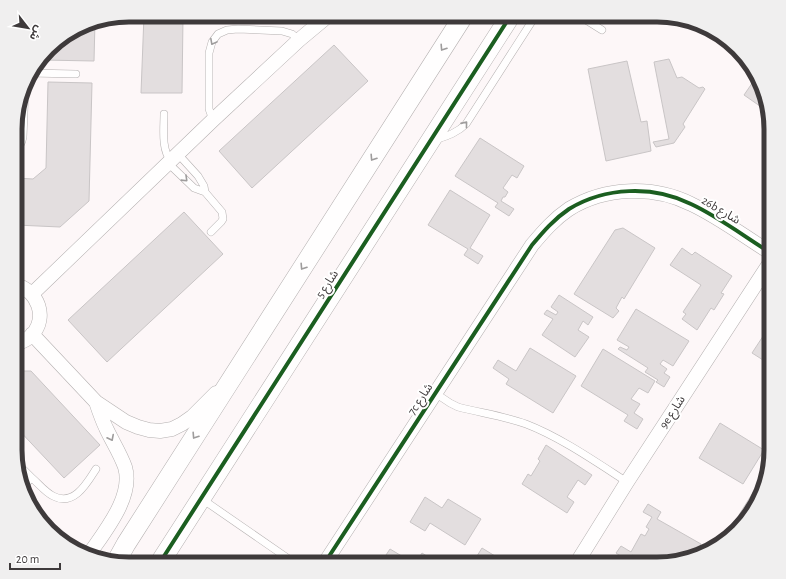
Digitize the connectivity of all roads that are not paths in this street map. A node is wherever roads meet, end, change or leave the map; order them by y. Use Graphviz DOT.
graph roads {
  1 [pos="321,22"];
  2 [pos="460,22"];
  3 [pos="507,22"];
  4 [pos="532,22"];
  5 [pos="589,22"];
  6 [pos="602,30"];
  7 [pos="299,40"];
  8 [pos="37,73"];
  9 [pos="76,74"];
  10 [pos="24,110"];
  11 [pos="164,114"];
  12 [pos="213,120"];
  13 [pos="431,141"];
  14 [pos="22,142"];
  15 [pos="172,159"];
  16 [pos="205,192"];
  17 [pos="211,232"];
  18 [pos="532,245"];
  19 [pos="764,249"];
  20 [pos="764,272"];
  21 [pos="22,287"];
  22 [pos="32,294"];
  23 [pos="32,334"];
  24 [pos="22,342"];
  25 [pos="233,377"];
  26 [pos="435,393"];
  27 [pos="96,402"];
  28 [pos="96,470"];
  29 [pos="24,471"];
  30 [pos="32,478"];
  31 [pos="27,482"];
  32 [pos="627,482"];
  33 [pos="201,499"];
  34 [pos="92,550"];
  35 [pos="118,556"];
  36 [pos="164,557"];
  37 [pos="286,557"];
  38 [pos="329,557"];
  39 [pos="580,557"];
  1 -- 7 [label="street"];
  2 -- 25 [label="street, one-way"];
  3 -- 13 [label="street, شارع 5"];
  13 -- 4 [label="lane, one-way"];
  5 -- 6 [label="lane"];
  7 -- 12 [label="street"];
  7 -- 12 [label="lane, one-way"];
  8 -- 9 [label="lane"];
  10 -- 14 [label="lane"];
  11 -- 15 [label="lane"];
  12 -- 15 [label="street"];
  13 -- 33 [label="street, شارع 5"];
  15 -- 16 [label="lane, one-way"];
  15 -- 16 [label="lane"];
  15 -- 22 [label="street"];
  16 -- 17 [label="lane"];
  18 -- 19 [label="street, 26b شارع"];
  18 -- 26 [label="street, 7c شارع"];
  20 -- 32 [label="street, 9e شارع"];
  21 -- 22 [label="street"];
  22 -- 23 [label="street"];
  23 -- 24 [label="street"];
  23 -- 27 [label="street"];
  25 -- 27 [label="street"];
  25 -- 35 [label="street, one-way"];
  26 -- 32 [label="lane"];
  26 -- 38 [label="street, 7c شارع"];
  27 -- 34 [label="street, one-way"];
  28 -- 30 [label="lane"];
  29 -- 30 [label="lane"];
  30 -- 31 [label="lane"];
  32 -- 39 [label="street, 9e شارع"];
  33 -- 36 [label="street, شارع 5"];
  33 -- 37 [label="lane"];
}
